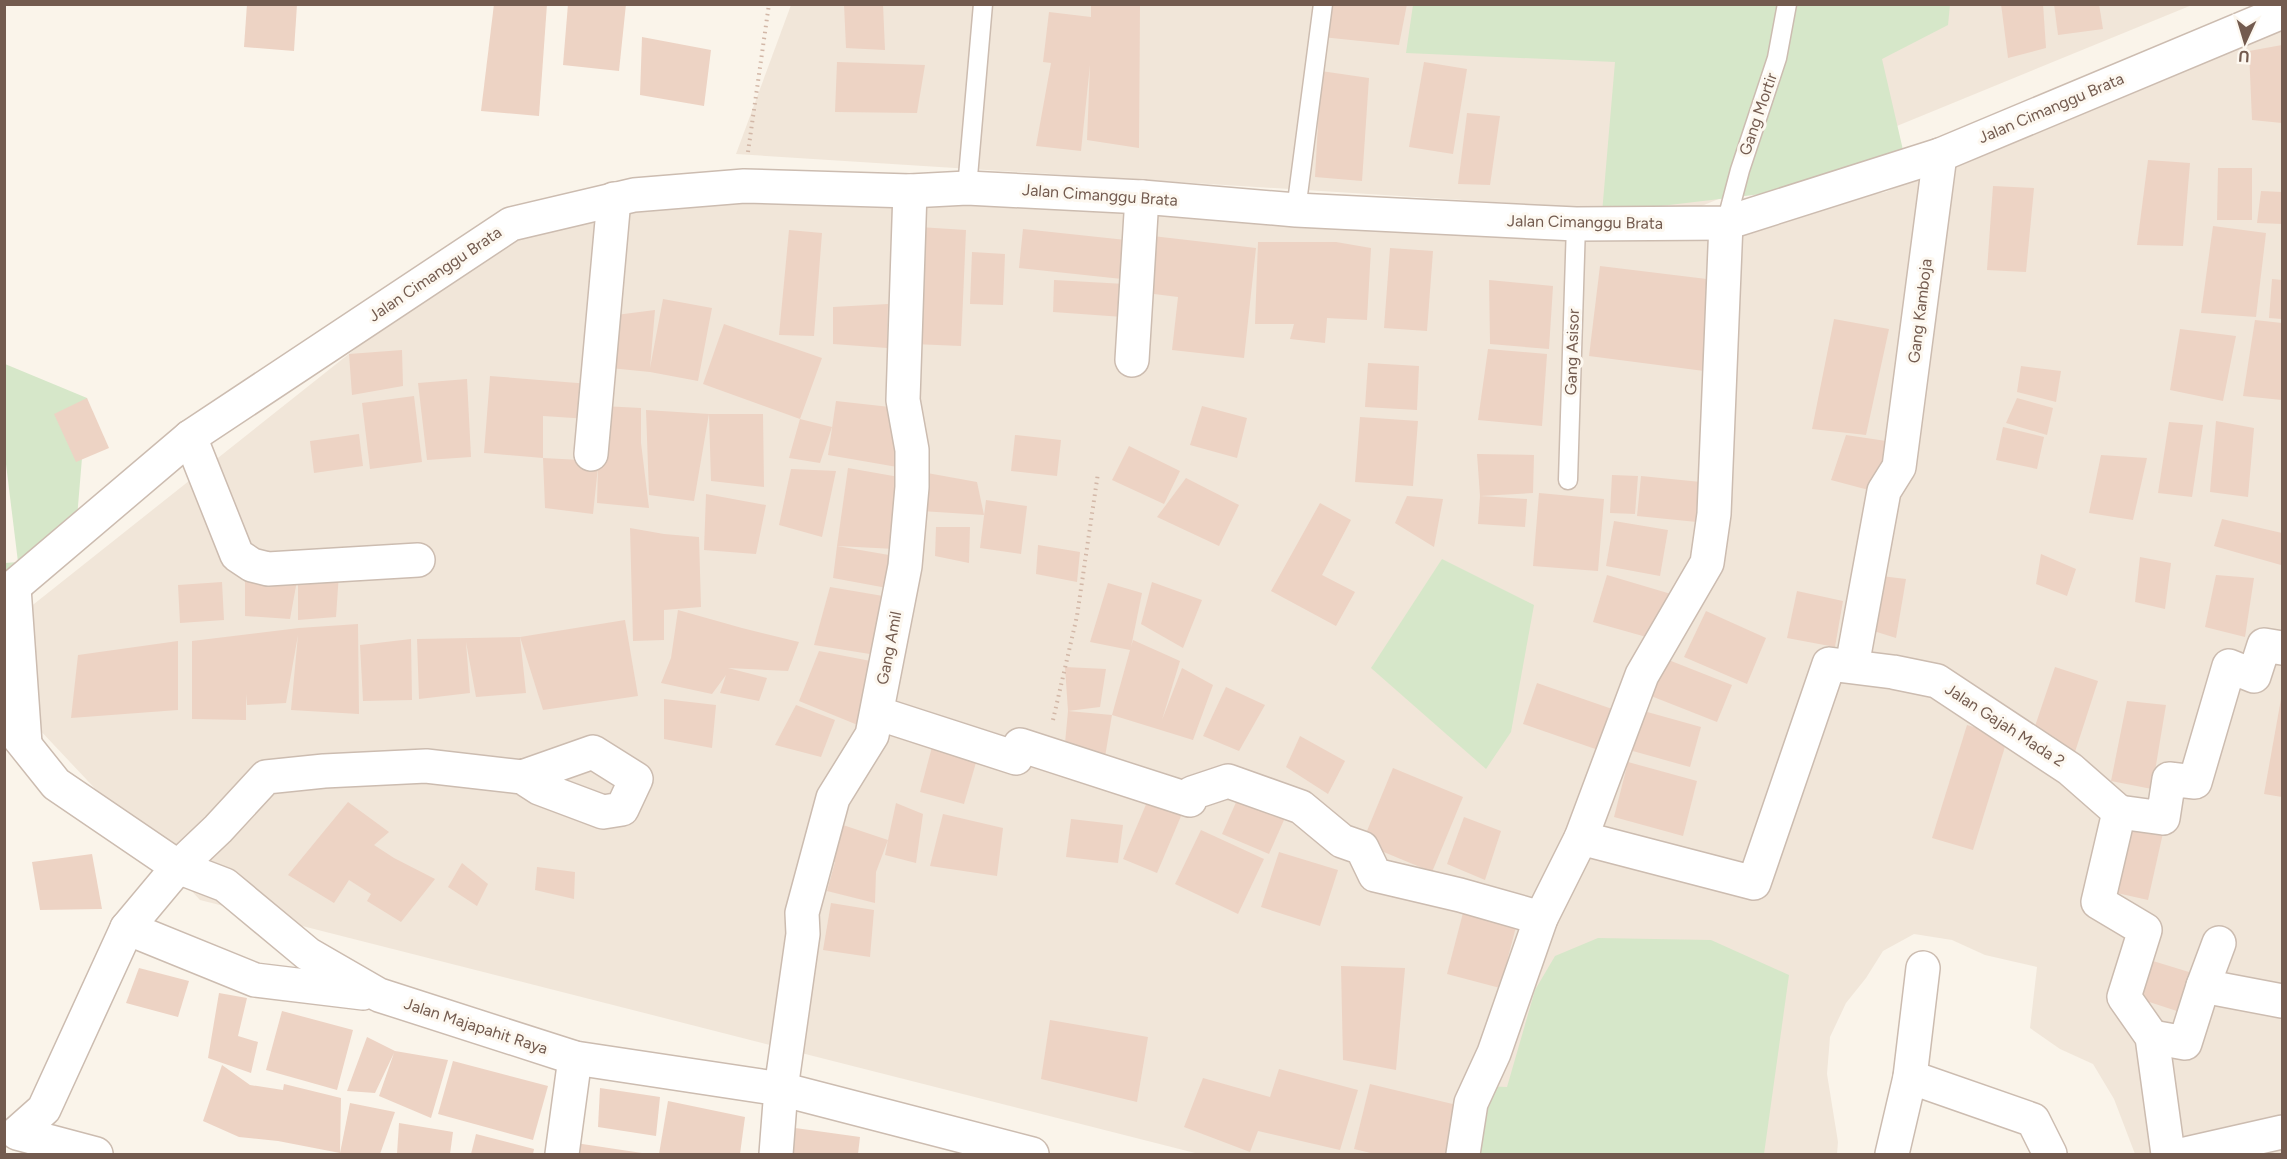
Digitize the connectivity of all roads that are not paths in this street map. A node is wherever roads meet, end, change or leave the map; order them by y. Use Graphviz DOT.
graph roads {
  1 [pos="983,4"];
  2 [pos="1323,4"];
  3 [pos="1787,4"];
  4 [pos="2283,12"];
  5 [pos="1940,155"];
  6 [pos="967,188"];
  7 [pos="909,191"];
  8 [pos="1142,197"];
  9 [pos="614,200"];
  10 [pos="1296,210"];
  11 [pos="1726,223"];
  12 [pos="1576,224"];
  13 [pos="1132,360"];
  14 [pos="190,437"];
  15 [pos="591,454"];
  16 [pos="1568,480"];
  17 [pos="418,560"];
  18 [pos="9,592"];
  19 [pos="2283,648"];
  20 [pos="1852,666"];
  21 [pos="877,713"];
  22 [pos="4,719"];
  23 [pos="26,744"];
  24 [pos="522,777"];
  25 [pos="2119,812"];
  26 [pos="1581,838"];
  27 [pos="178,867"];
  28 [pos="1541,918"];
  29 [pos="127,928"];
  30 [pos="2219,943"];
  31 [pos="1923,968"];
  32 [pos="2203,986"];
  33 [pos="379,995"];
  34 [pos="2283,1001"];
  35 [pos="2152,1037"];
  36 [pos="575,1058"];
  37 [pos="1910,1077"];
  38 [pos="781,1089"];
  39 [pos="2283,1132"];
  40 [pos="10,1140"];
  41 [pos="96,1155"];
  42 [pos="562,1155"];
  43 [pos="776,1155"];
  44 [pos="1032,1155"];
  45 [pos="1462,1155"];
  46 [pos="1892,1155"];
  47 [pos="2050,1155"];
  48 [pos="2168,1155"];
  49 [pos="2185,1155"];
  1 -- 6 [label="lane"];
  2 -- 10 [label="lane"];
  3 -- 11 [label="lane, Gang Mortir"];
  4 -- 5 [label="street, Jalan Cimanggu Brata"];
  5 -- 11 [label="street, Jalan Cimanggu Brata"];
  5 -- 20 [label="street, Gang Kamboja"];
  6 -- 7 [label="street, Jalan Cimanggu Brata"];
  6 -- 8 [label="street, Jalan Cimanggu Brata"];
  7 -- 9 [label="street, Jalan Cimanggu Brata"];
  7 -- 21 [label="street, Gang Amil"];
  8 -- 10 [label="street, Jalan Cimanggu Brata"];
  8 -- 13 [label="street"];
  9 -- 14 [label="street, Jalan Cimanggu Brata"];
  9 -- 15 [label="street"];
  10 -- 12 [label="street, Jalan Cimanggu Brata"];
  11 -- 12 [label="street, Jalan Cimanggu Brata"];
  11 -- 26 [label="street"];
  12 -- 16 [label="lane, Gang Asisor"];
  14 -- 17 [label="street"];
  14 -- 18 [label="street, Jalan Cimanggu Brata"];
  18 -- 23 [label="street"];
  19 -- 25 [label="street"];
  20 -- 25 [label="street, Jalan Gajah Mada 2"];
  20 -- 26 [label="street, Jalan Gajah Mada 2"];
  21 -- 28 [label="street"];
  21 -- 38 [label="street, Gang Amil"];
  22 -- 23 [label="street, Jalan Majapahit Raya"];
  23 -- 27 [label="street, Jalan Majapahit Raya"];
  24 -- 27 [label="street"];
  25 -- 35 [label="street"];
  26 -- 28 [label="street"];
  27 -- 29 [label="street"];
  27 -- 33 [label="street, Jalan Majapahit Raya"];
  28 -- 45 [label="street"];
  29 -- 33 [label="street"];
  29 -- 40 [label="street"];
  30 -- 32 [label="street"];
  31 -- 37 [label="street"];
  32 -- 34 [label="street"];
  32 -- 35 [label="street"];
  33 -- 36 [label="street, Jalan Majapahit Raya"];
  35 -- 48 [label="street"];
  36 -- 38 [label="street, Jalan Majapahit Raya"];
  36 -- 42 [label="street"];
  37 -- 46 [label="street"];
  37 -- 47 [label="street"];
  38 -- 43 [label="street, Gang Amil"];
  38 -- 44 [label="street, Jalan Majapahit Raya"];
  39 -- 49 [label="street"];
  40 -- 41 [label="street"];
}
